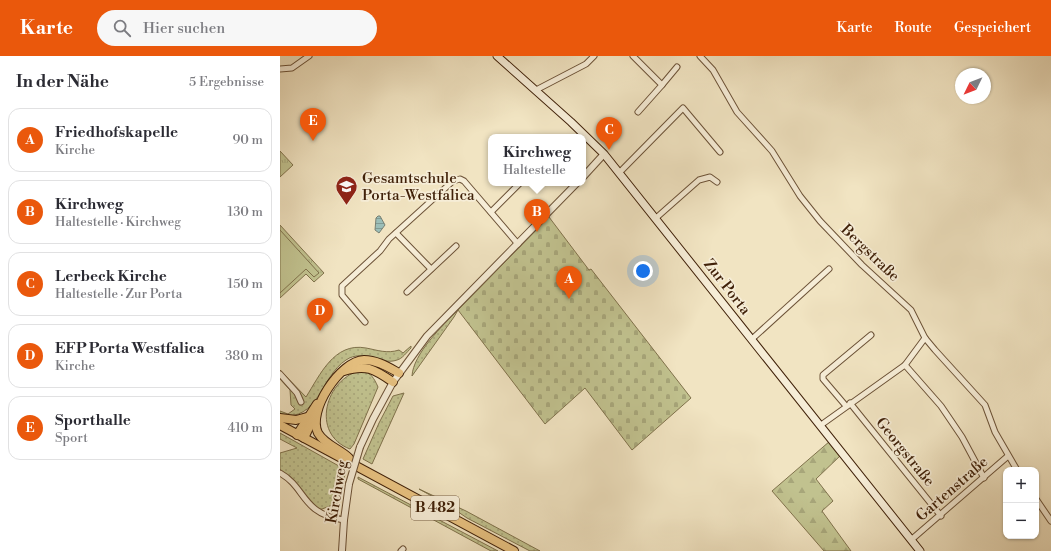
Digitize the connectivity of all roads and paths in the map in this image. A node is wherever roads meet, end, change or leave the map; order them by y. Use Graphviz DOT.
graph roads {
  1 [pos="309,56"];
  2 [pos="497,56"];
  3 [pos="594,56"];
  4 [pos="633,56"];
  5 [pos="700,56"];
  6 [pos="677,67"];
  7 [pos="280,69"];
  8 [pos="662,86"];
  9 [pos="536,90"];
  10 [pos="638,112"];
  11 [pos="583,134"];
  12 [pos="586,137"];
  13 [pos="720,152"];
  14 [pos="604,154"];
  15 [pos="619,173"];
  16 [pos="586,174"];
  17 [pos="717,182"];
  18 [pos="517,186"];
  19 [pos="574,186"];
  20 [pos="491,212"];
  21 [pos="656,218"];
  22 [pos="396,233"];
  23 [pos="518,244"];
  24 [pos="456,246"];
  25 [pos="431,269"];
  26 [pos="829,269"];
  27 [pos="407,292"];
  28 [pos="364,322"];
  29 [pos="871,336"];
  30 [pos="925,338"];
  31 [pos="752,339"];
  32 [pos="905,365"];
  33 [pos="341,372"];
  34 [pos="399,373"];
  35 [pos="280,374"];
  36 [pos="393,382"];
  37 [pos="301,402"];
  38 [pos="848,405"];
  39 [pos="311,416"];
  40 [pos="280,418"];
  41 [pos="821,424"];
  42 [pos="280,426"];
  43 [pos="301,436"];
  44 [pos="1008,456"];
  45 [pos="358,467"];
  46 [pos="1015,467"];
  47 [pos="280,473"];
  48 [pos="984,478"];
  49 [pos="1038,503"];
  50 [pos="941,516"];
  51 [pos="344,520"];
  52 [pos="1051,521"];
  53 [pos="911,540"];
  54 [pos="342,551"];
  55 [pos="514,551"];
  56 [pos="920,551"];
  1 -- 7 [label="street"];
  2 -- 9 [label="main road, Zur Porta"];
  3 -- 9 [label="street"];
  4 -- 8 [label="street"];
  5 -- 30 [label="street, Bergstraße"];
  6 -- 8 [label="street"];
  8 -- 10 [label="street"];
  9 -- 11 [label="main road, Zur Porta"];
  12 -- 14 [label="main road, Zur Porta"];
  13 -- 15 [label="street"];
  14 -- 15 [label="main road, Zur Porta"];
  14 -- 16 [label="street"];
  15 -- 21 [label="main road, Zur Porta"];
  17 -- 21 [label="street"];
  18 -- 20 [label="street"];
  19 -- 23 [label="street, Kirchweg"];
  20 -- 22 [label="street"];
  20 -- 23 [label="street"];
  21 -- 31 [label="main road, Zur Porta"];
  22 -- 25 [label="street"];
  22 -- 28 [label="street"];
  23 -- 34 [label="street, Kirchweg"];
  24 -- 25 [label="street"];
  25 -- 27 [label="street"];
  26 -- 31 [label="street"];
  29 -- 38 [label="street, Georgstraße"];
  30 -- 32 [label="street"];
  30 -- 44 [label="street, Bergstraße"];
  31 -- 41 [label="main road, Zur Porta"];
  32 -- 38 [label="street"];
  32 -- 48 [label="street"];
  33 -- 34 [label="main road"];
  33 -- 36 [label="main road"];
  33 -- 39 [label="main road"];
  34 -- 36 [label="street, Kirchweg"];
  35 -- 37 [label="street"];
  36 -- 51 [label="street, Kirchweg, bridge"];
  38 -- 41 [label="street"];
  38 -- 50 [label="street, Georgstraße"];
  39 -- 40 [label="main road"];
  39 -- 43 [label="main road"];
  39 -- 45 [label="main road"];
  41 -- 53 [label="main road, Zur Porta"];
  42 -- 43 [label="main road, B 482"];
  43 -- 45 [label="main road, B 482"];
  44 -- 46 [label="street, Bergstraße"];
  44 -- 48 [label="street, Gartenstraße"];
  45 -- 55 [label="main road, B 482"];
  47 -- 51 [label="street"];
  48 -- 50 [label="street, Gartenstraße"];
  49 -- 52 [label="street"];
  50 -- 53 [label="street, Gartenstraße"];
  51 -- 54 [label="street, Kirchweg"];
  53 -- 56 [label="main road, Zur Porta"];
}
